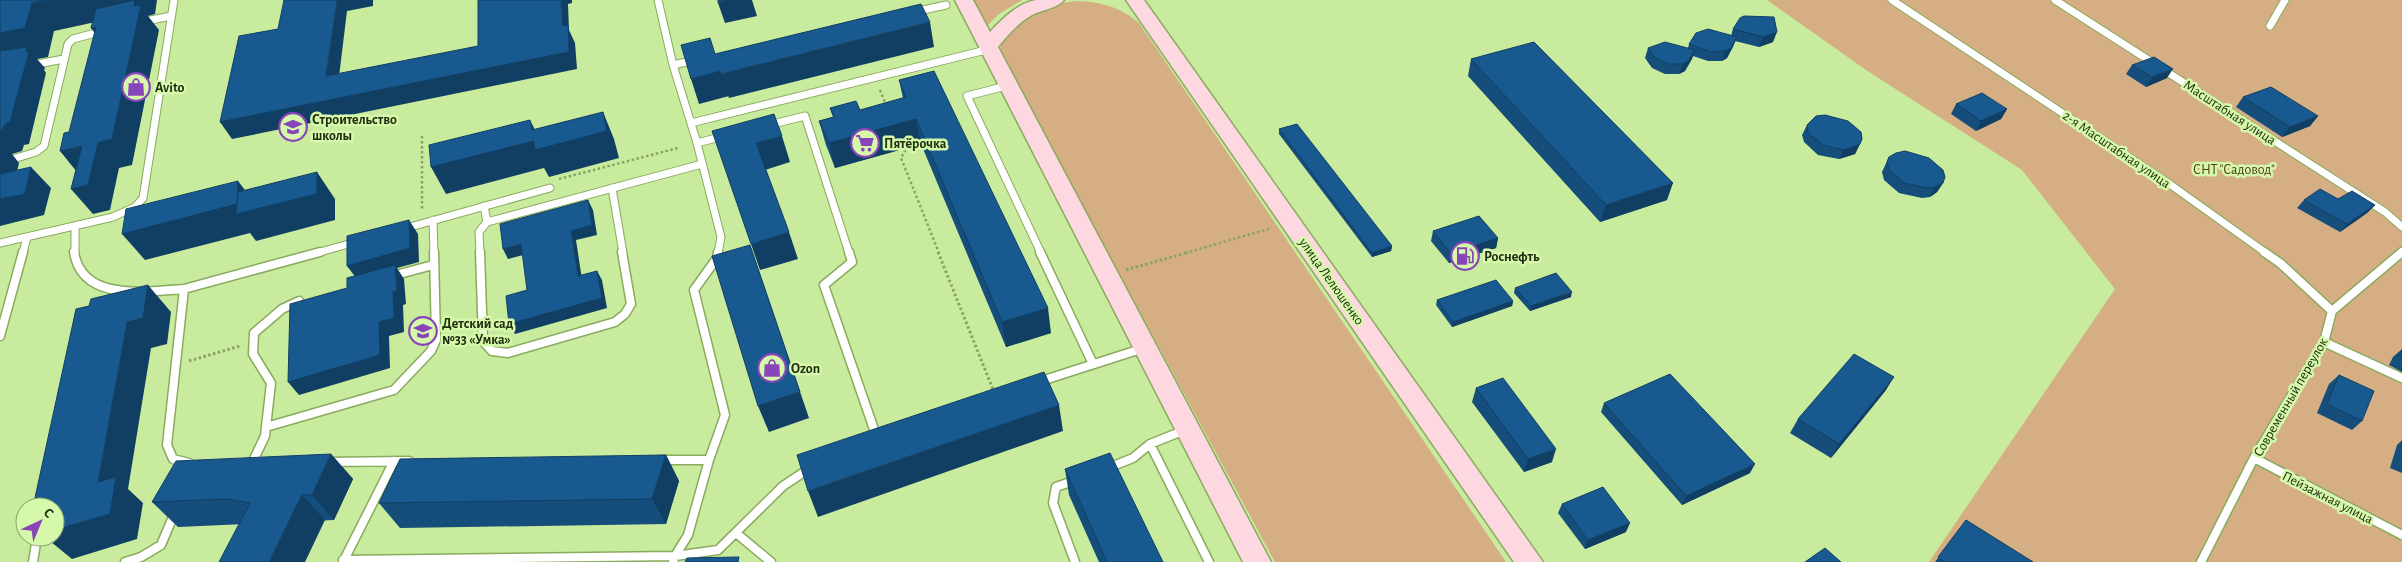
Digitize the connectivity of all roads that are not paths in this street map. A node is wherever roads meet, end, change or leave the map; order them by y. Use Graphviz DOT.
graph roads {
  1 [pos="174,0"];
  2 [pos="658,0"];
  3 [pos="1055,0"];
  4 [pos="1116,0"];
  5 [pos="1892,0"];
  6 [pos="2055,0"];
  7 [pos="2285,0"];
  8 [pos="955,3"];
  9 [pos="1139,6"];
  10 [pos="907,14"];
  11 [pos="171,16"];
  12 [pos="133,24"];
  13 [pos="2270,26"];
  14 [pos="114,28"];
  15 [pos="990,47"];
  16 [pos="702,58"];
  17 [pos="64,59"];
  18 [pos="673,65"];
  19 [pos="28,66"];
  20 [pos="1010,85"];
  21 [pos="691,123"];
  22 [pos="760,127"];
  23 [pos="733,134"];
  24 [pos="697,143"];
  25 [pos="0,163"];
  26 [pos="702,164"];
  27 [pos="550,188"];
  28 [pos="612,188"];
  29 [pos="484,206"];
  30 [pos="433,220"];
  31 [pos="486,222"];
  32 [pos="75,226"];
  33 [pos="2402,227"];
  34 [pos="394,231"];
  35 [pos="27,237"];
  36 [pos="365,239"];
  37 [pos="0,243"];
  38 [pos="2402,252"];
  39 [pos="434,265"];
  40 [pos="386,278"];
  41 [pos="184,289"];
  42 [pos="311,298"];
  43 [pos="2332,312"];
  44 [pos="0,336"];
  45 [pos="2324,342"];
  46 [pos="1146,347"];
  47 [pos="1093,364"];
  48 [pos="2402,378"];
  49 [pos="1031,385"];
  50 [pos="266,426"];
  51 [pos="1188,429"];
  52 [pos="886,435"];
  53 [pos="877,438"];
  54 [pos="865,443"];
  55 [pos="1150,444"];
  56 [pos="2254,458"];
  57 [pos="650,460"];
  58 [pos="709,460"];
  59 [pos="394,461"];
  60 [pos="414,461"];
  61 [pos="318,462"];
  62 [pos="243,463"];
  63 [pos="252,463"];
  64 [pos="262,463"];
  65 [pos="815,465"];
  66 [pos="1099,471"];
  67 [pos="191,473"];
  68 [pos="1082,478"];
  69 [pos="180,500"];
  70 [pos="736,533"];
  71 [pos="2402,535"];
  72 [pos="35,547"];
  73 [pos="674,559"];
  74 [pos="343,561"];
  75 [pos="33,562"];
  76 [pos="125,562"];
  77 [pos="771,562"];
  78 [pos="1075,562"];
  79 [pos="1209,562"];
  80 [pos="1257,562"];
  81 [pos="1529,562"];
  82 [pos="2201,562"];
  1 -- 11 [label="lane"];
  2 -- 18 [label="lane"];
  3 -- 15 [label="street"];
  4 -- 9 [label="street"];
  5 -- 43 [label="lane, 2-я Масштабная улица"];
  6 -- 33 [label="lane, Масштабная улица"];
  7 -- 13 [label="lane"];
  8 -- 10 [label="lane"];
  8 -- 15 [label="street"];
  9 -- 81 [label="street, улица Лелюшенко"];
  11 -- 12 [label="lane"];
  11 -- 32 [label="lane"];
  14 -- 17 [label="lane"];
  15 -- 20 [label="street"];
  15 -- 21 [label="lane"];
  16 -- 18 [label="lane"];
  17 -- 19 [label="lane"];
  17 -- 25 [label="lane"];
  18 -- 21 [label="lane"];
  20 -- 46 [label="street"];
  20 -- 47 [label="lane"];
  21 -- 24 [label="lane"];
  22 -- 53 [label="lane"];
  23 -- 24 [label="lane"];
  24 -- 26 [label="lane"];
  26 -- 28 [label="lane"];
  26 -- 58 [label="lane"];
  27 -- 29 [label="lane"];
  28 -- 31 [label="lane"];
  28 -- 31 [label="lane"];
  29 -- 30 [label="lane"];
  29 -- 31 [label="lane"];
  30 -- 34 [label="lane"];
  30 -- 39 [label="lane"];
  32 -- 35 [label="lane"];
  32 -- 41 [label="lane"];
  35 -- 37 [label="lane"];
  35 -- 44 [label="lane"];
  36 -- 41 [label="lane"];
  38 -- 43 [label="lane"];
  39 -- 40 [label="lane"];
  39 -- 50 [label="lane"];
  41 -- 67 [label="lane"];
  42 -- 50 [label="lane"];
  43 -- 45 [label="lane, Современный переулок"];
  45 -- 48 [label="lane"];
  45 -- 56 [label="lane, Современный переулок"];
  46 -- 47 [label="lane"];
  46 -- 51 [label="street"];
  47 -- 49 [label="lane"];
  50 -- 63 [label="lane"];
  51 -- 55 [label="lane"];
  51 -- 80 [label="street"];
  52 -- 53 [label="lane"];
  53 -- 54 [label="lane"];
  55 -- 66 [label="lane"];
  55 -- 79 [label="lane"];
  56 -- 71 [label="lane, Пейзажная улица"];
  56 -- 82 [label="lane, Современный переулок"];
  57 -- 58 [label="lane"];
  58 -- 73 [label="lane"];
  59 -- 60 [label="lane"];
  59 -- 61 [label="lane"];
  59 -- 74 [label="lane"];
  62 -- 63 [label="lane"];
  63 -- 64 [label="lane"];
  65 -- 70 [label="lane"];
  68 -- 78 [label="lane"];
  69 -- 76 [label="lane"];
  70 -- 73 [label="lane"];
  70 -- 77 [label="lane"];
  72 -- 75 [label="lane"];
  73 -- 74 [label="lane"];
}
